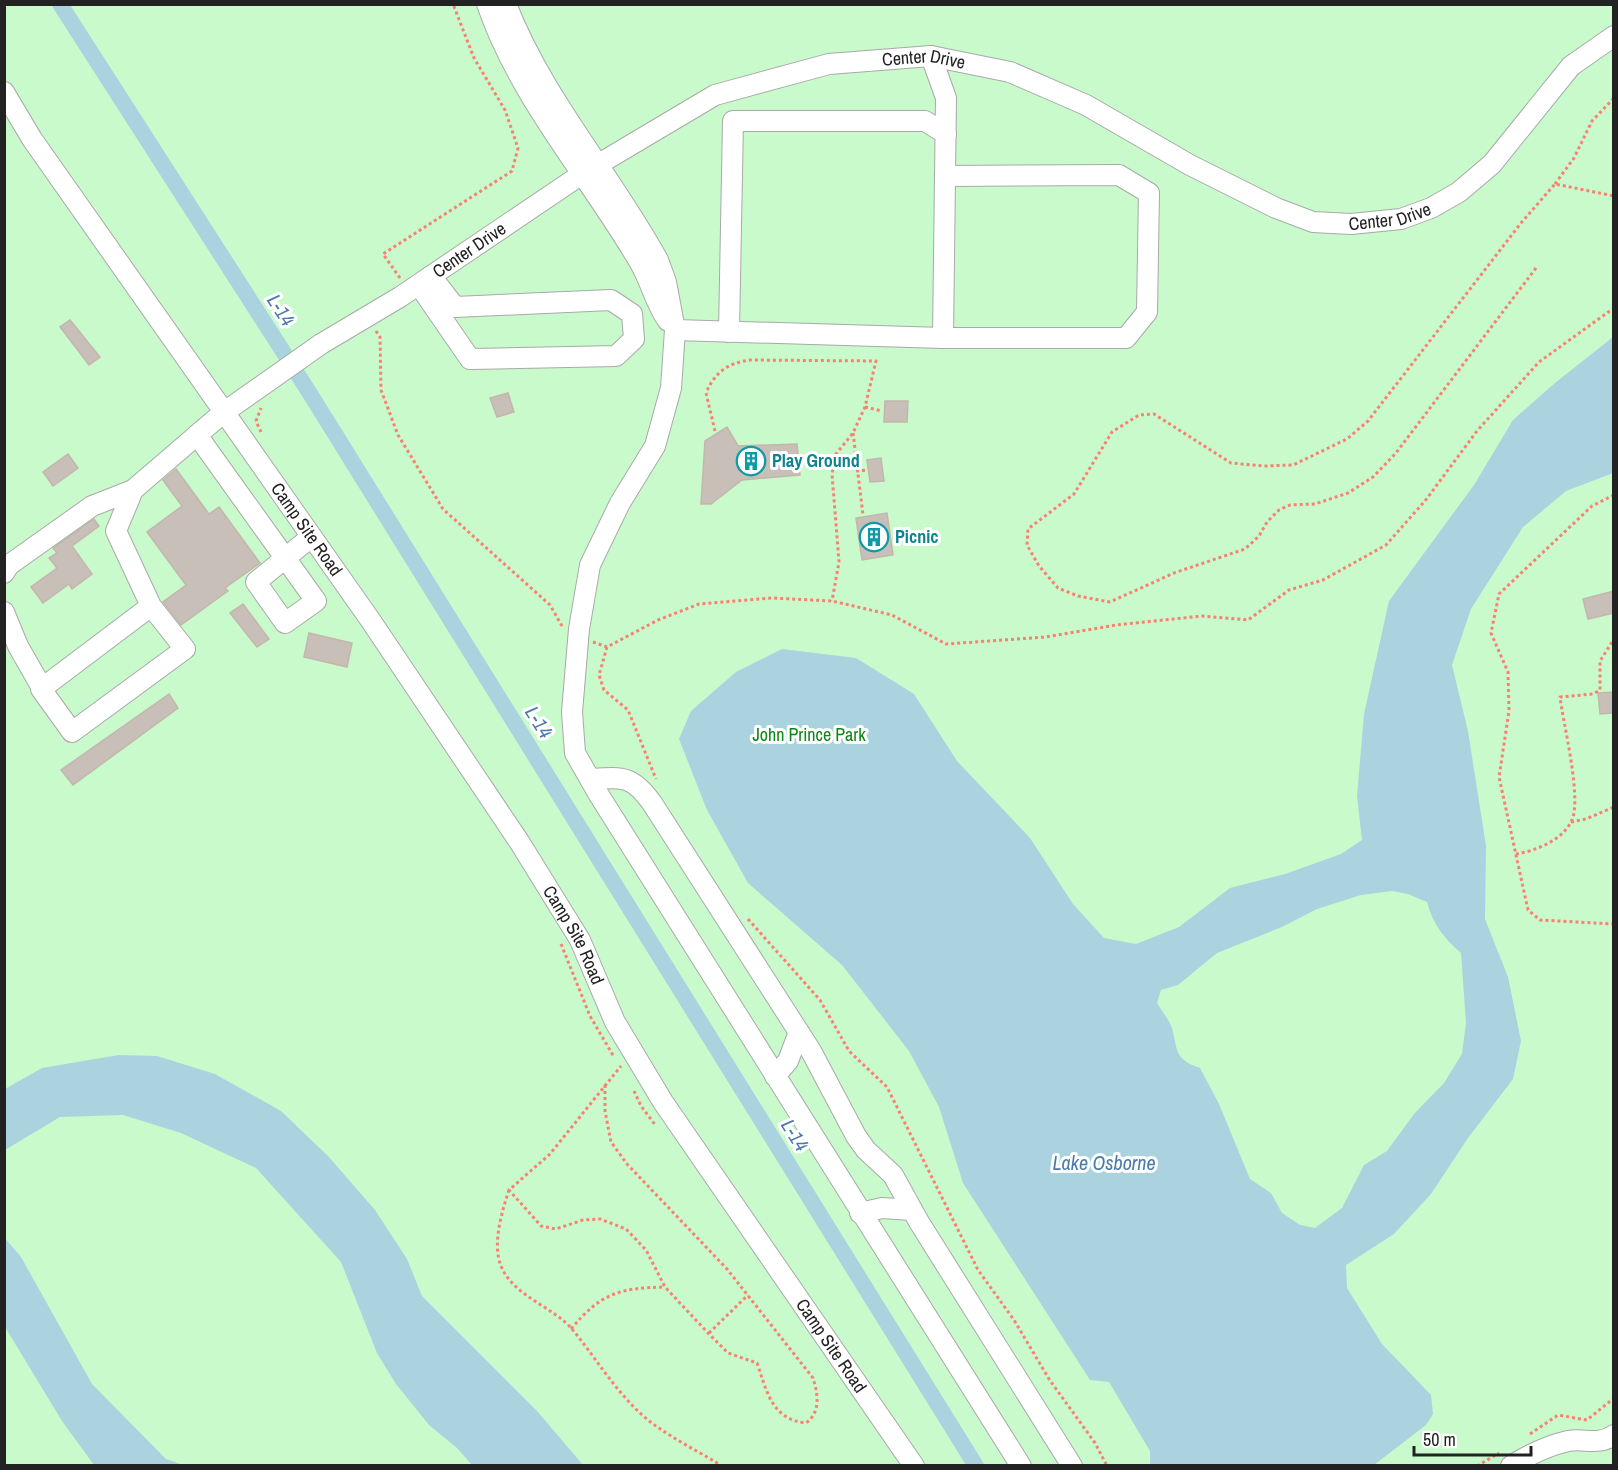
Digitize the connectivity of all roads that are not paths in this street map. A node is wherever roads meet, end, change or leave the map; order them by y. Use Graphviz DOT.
graph roads {
  1 [pos="487,4"];
  2 [pos="506,4"];
  3 [pos="1614,36"];
  4 [pos="931,56"];
  5 [pos="4,92"];
  6 [pos="946,134"];
  7 [pos="590,169"];
  8 [pos="945,176"];
  9 [pos="419,284"];
  10 [pos="675,330"];
  11 [pos="729,332"];
  12 [pos="943,338"];
  13 [pos="223,413"];
  14 [pos="197,435"];
  15 [pos="133,490"];
  16 [pos="311,537"];
  17 [pos="4,573"];
  18 [pos="152,606"];
  19 [pos="4,612"];
  20 [pos="42,688"];
  21 [pos="590,779"];
  22 [pos="799,1032"];
  23 [pos="775,1076"];
  24 [pos="912,1210"];
  25 [pos="860,1213"];
  26 [pos="1614,1435"];
  27 [pos="914,1466"];
  28 [pos="1021,1466"];
  29 [pos="1072,1466"];
  30 [pos="1511,1466"];
  1 -- 7 [label="street"];
  2 -- 7 [label="street"];
  3 -- 4 [label="street, Center Drive"];
  4 -- 6 [label="street"];
  4 -- 7 [label="street, Center Drive"];
  5 -- 13 [label="street, Camp Site Road"];
  6 -- 8 [label="street"];
  6 -- 11 [label="street"];
  7 -- 9 [label="street, Center Drive"];
  7 -- 10 [label="street"];
  8 -- 12 [label="street"];
  8 -- 12 [label="street"];
  9 -- 9 [label="street"];
  9 -- 13 [label="street, Center Drive"];
  10 -- 11 [label="street"];
  10 -- 21 [label="street"];
  11 -- 12 [label="street"];
  13 -- 14 [label="street, Center Drive"];
  13 -- 16 [label="street, Camp Site Road"];
  14 -- 15 [label="street, Center Drive"];
  14 -- 16 [label="street"];
  15 -- 17 [label="street"];
  15 -- 18 [label="street"];
  16 -- 27 [label="street, Camp Site Road"];
  18 -- 20 [label="street"];
  18 -- 20 [label="street"];
  19 -- 20 [label="street"];
  21 -- 22 [label="street"];
  21 -- 23 [label="street"];
  22 -- 23 [label="street"];
  22 -- 24 [label="street"];
  23 -- 25 [label="street"];
  24 -- 25 [label="street"];
  24 -- 29 [label="street"];
  25 -- 28 [label="street"];
  26 -- 30 [label="street"];
}
